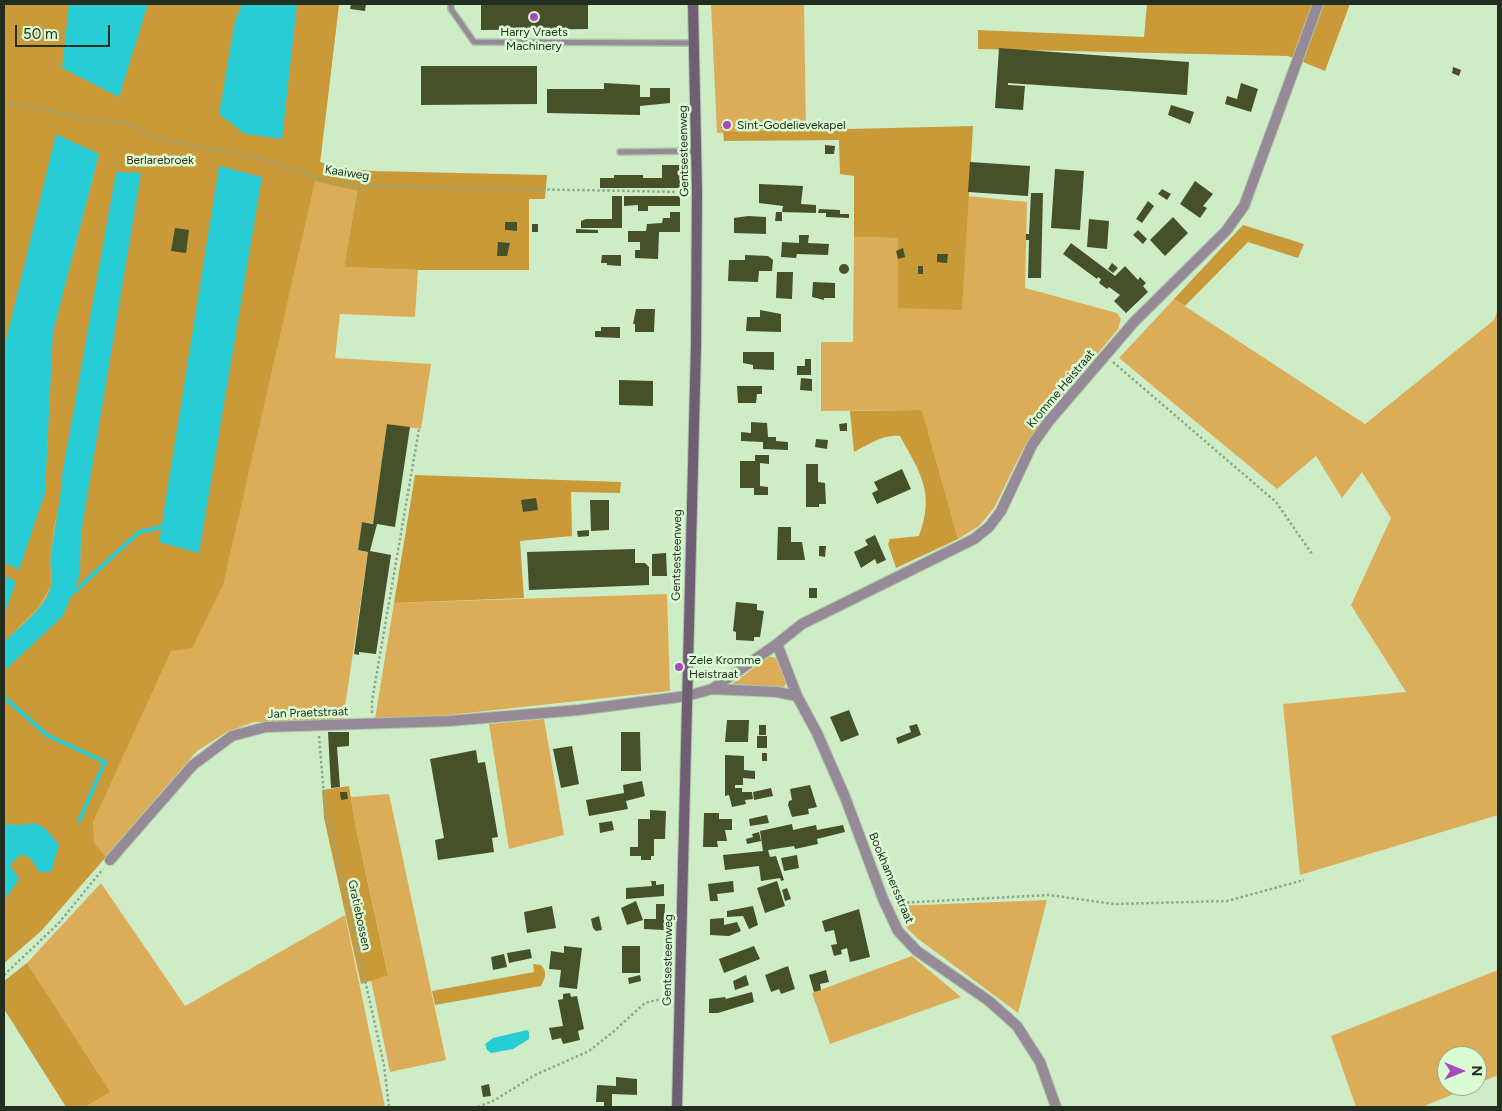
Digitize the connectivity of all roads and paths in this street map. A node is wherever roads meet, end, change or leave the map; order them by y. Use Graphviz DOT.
graph roads {
  1 [pos="451,4"];
  2 [pos="693,4"];
  3 [pos="1318,4"];
  4 [pos="694,43"];
  5 [pos="4,102"];
  6 [pos="696,151"];
  7 [pos="620,152"];
  8 [pos="697,192"];
  9 [pos="1105,355"];
  10 [pos="419,429"];
  11 [pos="1312,554"];
  12 [pos="777,644"];
  13 [pos="712,689"];
  14 [pos="687,696"];
  15 [pos="797,696"];
  16 [pos="372,724"];
  17 [pos="319,726"];
  18 [pos="110,860"];
  19 [pos="1304,880"];
  20 [pos="886,904"];
  21 [pos="4,975"];
  22 [pos="679,996"];
  23 [pos="389,1107"];
  24 [pos="478,1107"];
  25 [pos="677,1107"];
  26 [pos="1056,1107"];
  1 -- 4 [label="lane"];
  2 -- 4 [label="main road, Gentsesteenweg"];
  3 -- 9 [label="street, Kromme Heistraat"];
  4 -- 6 [label="main road, Gentsesteenweg"];
  5 -- 8 [label="path, Kaaiweg"];
  6 -- 7 [label="lane"];
  6 -- 8 [label="main road, Gentsesteenweg"];
  8 -- 14 [label="main road, Gentsesteenweg"];
  9 -- 11 [label="path"];
  9 -- 12 [label="street, Kromme Heistraat"];
  10 -- 16 [label="path"];
  12 -- 13 [label="street, Kromme Heistraat"];
  12 -- 15 [label="street, Bookhamersstraat"];
  13 -- 14 [label="street, Kromme Heistraat"];
  13 -- 15 [label="street"];
  14 -- 16 [label="street, Jan Praetstraat"];
  14 -- 22 [label="main road, Gentsesteenweg"];
  15 -- 20 [label="street, Bookhamersstraat"];
  16 -- 17 [label="street, Jan Praetstraat"];
  17 -- 18 [label="street, Jan Praetstraat"];
  17 -- 23 [label="path, Gratiebossen"];
  18 -- 21 [label="path"];
  19 -- 20 [label="path"];
  20 -- 26 [label="street, Bookhamersstraat"];
  22 -- 24 [label="path"];
  22 -- 25 [label="main road, Gentsesteenweg"];
}
